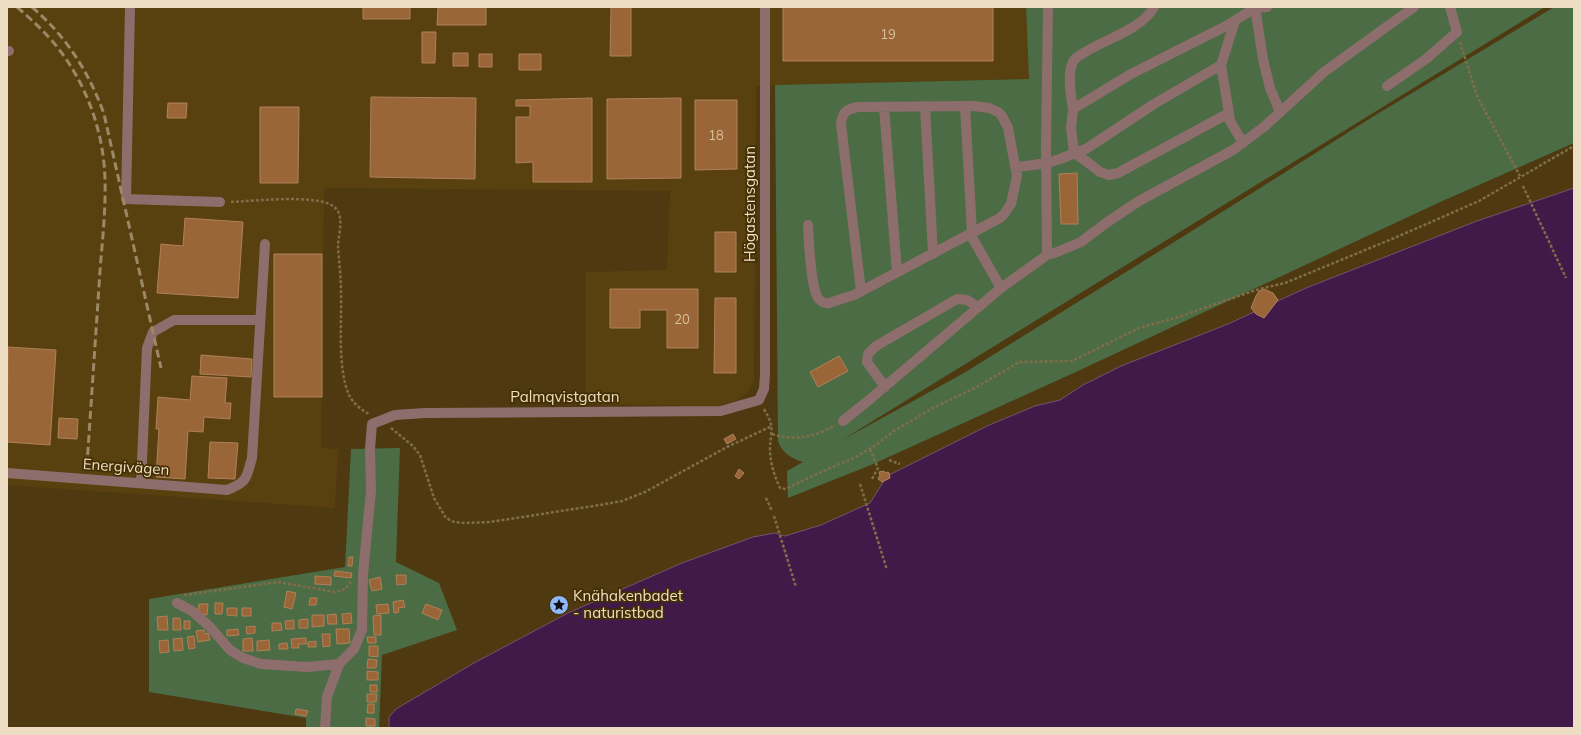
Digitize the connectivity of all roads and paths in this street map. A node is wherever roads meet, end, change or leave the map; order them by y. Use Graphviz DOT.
graph roads {
  1 [pos="130,7"];
  2 [pos="765,7"];
  3 [pos="1048,7"];
  4 [pos="1154,7"];
  5 [pos="1254,7"];
  6 [pos="1267,7"];
  7 [pos="1414,7"];
  8 [pos="1450,7"];
  9 [pos="1235,21"];
  10 [pos="1457,32"];
  11 [pos="1221,64"];
  12 [pos="1387,86"];
  13 [pos="925,106"];
  14 [pos="965,106"];
  15 [pos="884,107"];
  16 [pos="1073,108"];
  17 [pos="1280,112"];
  18 [pos="1228,113"];
  19 [pos="1243,143"];
  20 [pos="1574,146"];
  21 [pos="1074,153"];
  22 [pos="1046,164"];
  23 [pos="1016,167"];
  24 [pos="1520,176"];
  25 [pos="1523,186"];
  26 [pos="220,202"];
  27 [pos="808,224"];
  28 [pos="971,233"];
  29 [pos="265,244"];
  30 [pos="933,254"];
  31 [pos="1047,255"];
  32 [pos="897,272"];
  33 [pos="1566,278"];
  34 [pos="1001,288"];
  35 [pos="862,291"];
  36 [pos="978,307"];
  37 [pos="260,320"];
  38 [pos="885,386"];
  39 [pos="759,400"];
  40 [pos="843,421"];
  41 [pos="376,422"];
  42 [pos="772,426"];
  43 [pos="772,434"];
  44 [pos="870,449"];
  45 [pos="889,460"];
  46 [pos="900,464"];
  47 [pos="7,473"];
  48 [pos="872,478"];
  49 [pos="140,483"];
  50 [pos="860,484"];
  51 [pos="766,498"];
  52 [pos="772,510"];
  53 [pos="774,516"];
  54 [pos="364,566"];
  55 [pos="887,570"];
  56 [pos="796,587"];
  57 [pos="177,603"];
  58 [pos="339,664"];
  59 [pos="325,728"];
  1 -- 26 [label="street"];
  2 -- 39 [label="street, Högastensgatan"];
  3 -- 22 [label="street"];
  4 -- 16 [label="street"];
  5 -- 6 [label="street"];
  5 -- 9 [label="street"];
  5 -- 17 [label="street"];
  7 -- 17 [label="street"];
  8 -- 10 [label="street"];
  9 -- 11 [label="street"];
  9 -- 16 [label="street"];
  10 -- 12 [label="street"];
  10 -- 24 [label="path"];
  11 -- 18 [label="street"];
  11 -- 21 [label="street"];
  13 -- 14 [label="street"];
  13 -- 15 [label="street"];
  13 -- 30 [label="street"];
  14 -- 23 [label="street"];
  14 -- 28 [label="street"];
  15 -- 32 [label="street"];
  15 -- 35 [label="street"];
  16 -- 21 [label="street"];
  17 -- 19 [label="street"];
  18 -- 19 [label="street"];
  18 -- 21 [label="street"];
  19 -- 31 [label="street"];
  20 -- 24 [label="path"];
  21 -- 22 [label="street"];
  22 -- 23 [label="street"];
  22 -- 31 [label="street"];
  23 -- 28 [label="street"];
  24 -- 44 [label="path"];
  25 -- 33 [label="path"];
  26 -- 41 [label="path"];
  27 -- 35 [label="street"];
  28 -- 30 [label="street"];
  28 -- 34 [label="street"];
  29 -- 37 [label="street"];
  30 -- 32 [label="street"];
  31 -- 34 [label="street"];
  32 -- 35 [label="street"];
  34 -- 36 [label="street"];
  36 -- 38 [label="street"];
  36 -- 38 [label="street"];
  37 -- 49 [label="street"];
  37 -- 49 [label="street, Energivägen"];
  38 -- 40 [label="street"];
  39 -- 41 [label="street, Palmqvistgatan"];
  39 -- 42 [label="path"];
  40 -- 43 [label="path"];
  41 -- 42 [label="path"];
  41 -- 54 [label="street"];
  42 -- 43 [label="path"];
  43 -- 44 [label="path"];
  44 -- 48 [label="path"];
  45 -- 46 [label="path"];
  47 -- 49 [label="street, Energivägen"];
  50 -- 55 [label="path"];
  51 -- 52 [label="path"];
  53 -- 56 [label="path"];
  54 -- 57 [label="path"];
  54 -- 58 [label="street"];
  57 -- 58 [label="street"];
  58 -- 59 [label="street"];
}
